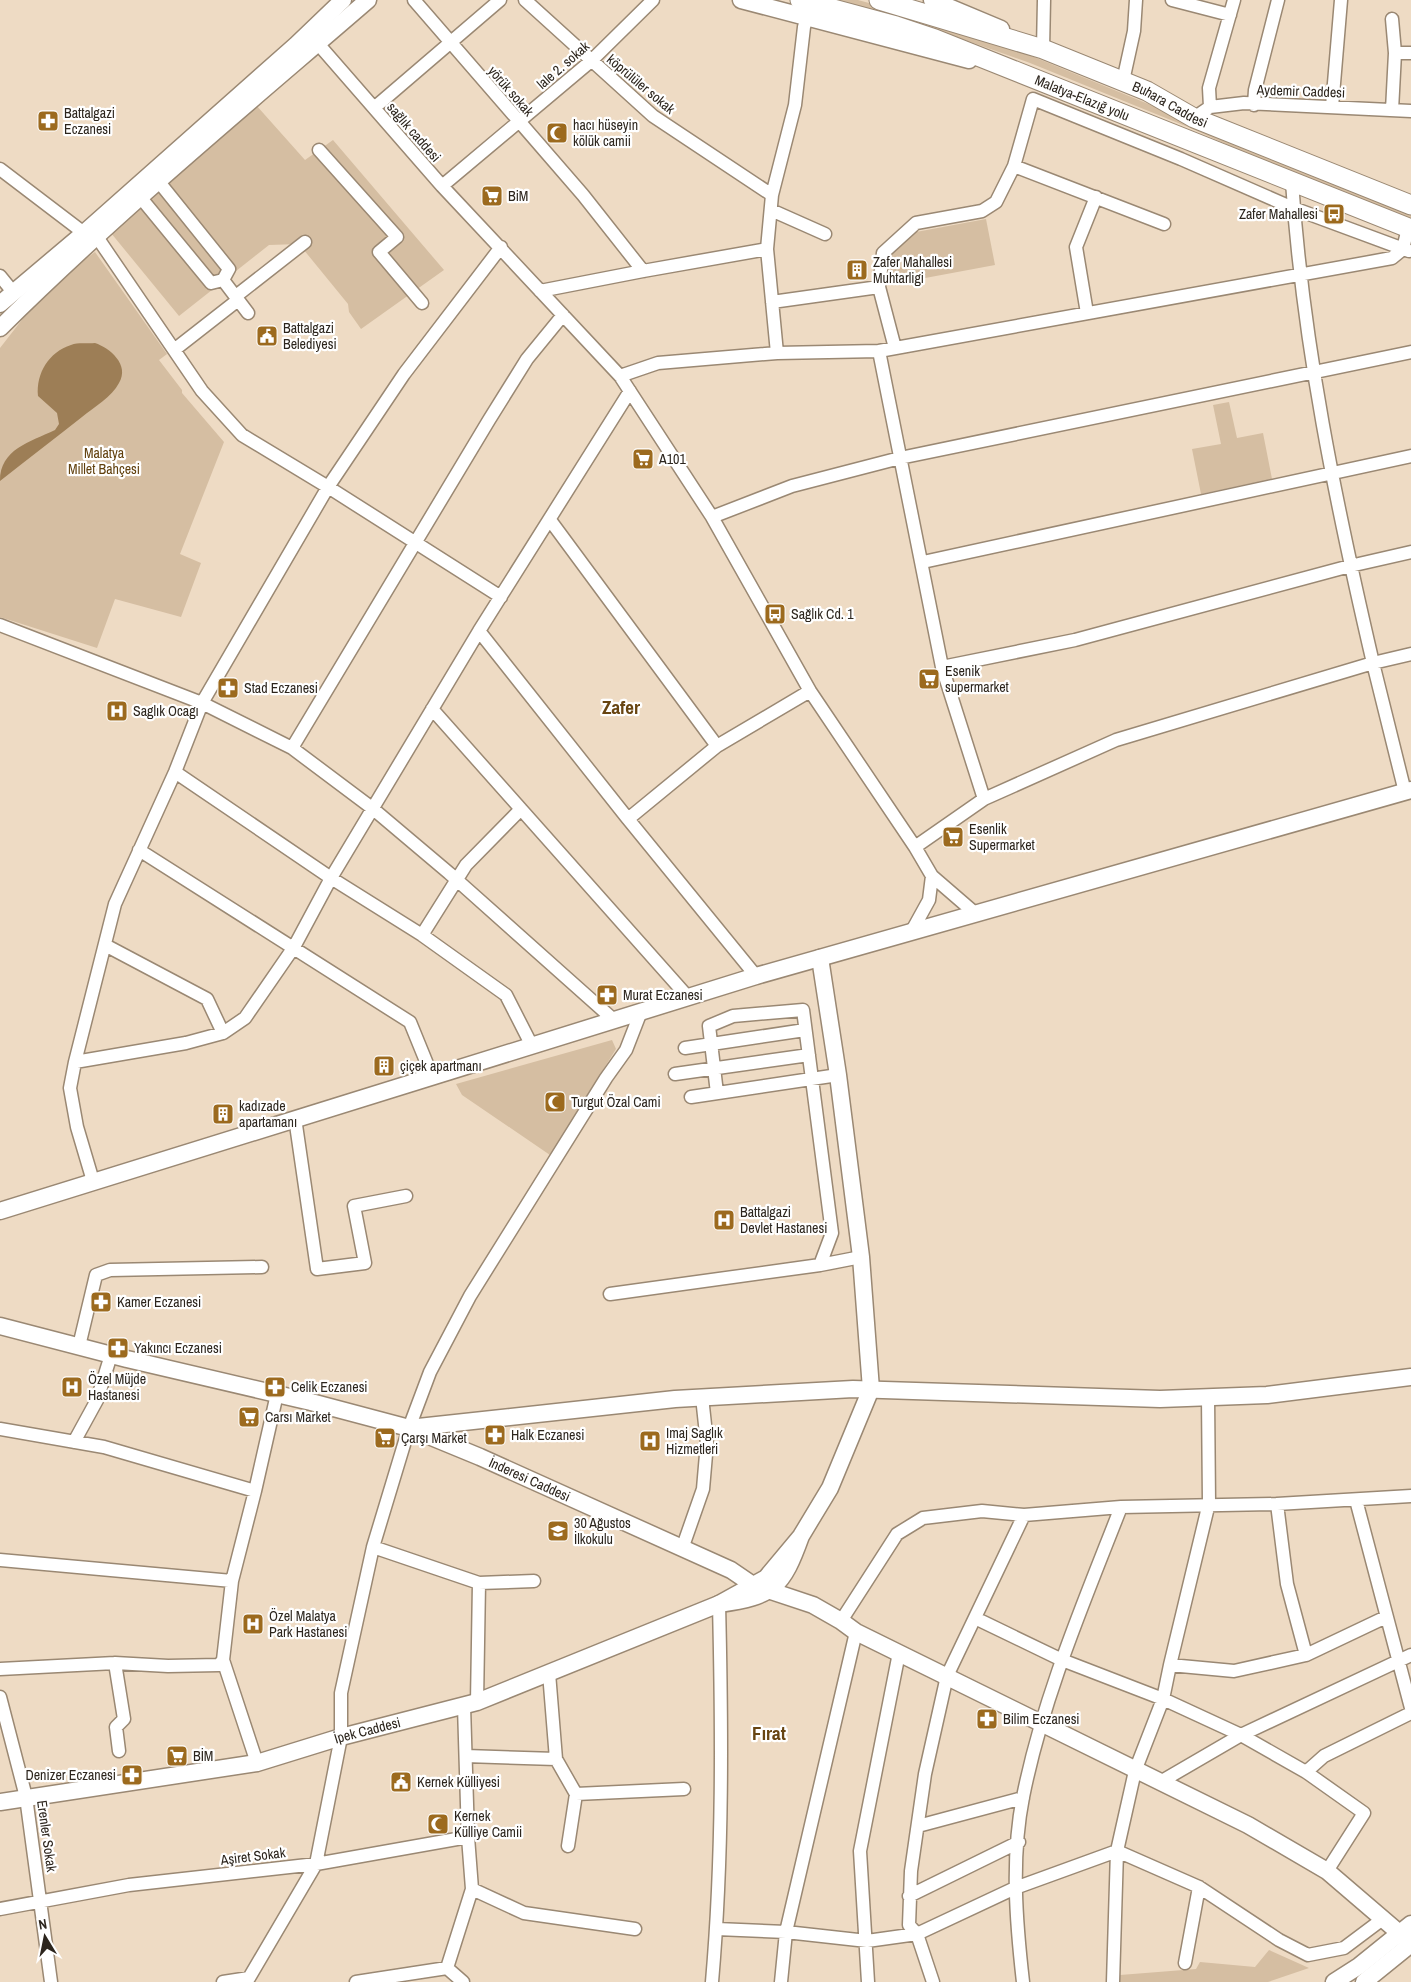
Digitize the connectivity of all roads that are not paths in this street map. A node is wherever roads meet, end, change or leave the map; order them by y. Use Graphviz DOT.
graph roads {
  1 [pos="343,0"];
  2 [pos="368,0"];
  3 [pos="414,0"];
  4 [pos="500,0"];
  5 [pos="525,0"];
  6 [pos="653,0"];
  7 [pos="742,0"];
  8 [pos="879,0"];
  9 [pos="932,0"];
  10 [pos="1044,0"];
  11 [pos="1136,0"];
  12 [pos="1234,0"];
  13 [pos="1278,0"];
  14 [pos="1340,0"];
  15 [pos="1178,1"];
  16 [pos="949,3"];
  17 [pos="804,8"];
  18 [pos="1230,15"];
  19 [pos="1392,19"];
  20 [pos="313,38"];
  21 [pos="450,43"];
  22 [pos="1043,49"];
  23 [pos="1411,52"];
  24 [pos="1395,53"];
  25 [pos="591,61"];
  26 [pos="1123,81"];
  27 [pos="1254,105"];
  28 [pos="1210,107"];
  29 [pos="1332,107"];
  30 [pos="374,108"];
  31 [pos="1392,110"];
  32 [pos="1411,111"];
  33 [pos="1194,118"];
  34 [pos="520,123"];
  35 [pos="319,150"];
  36 [pos="1014,166"];
  37 [pos="0,168"];
  38 [pos="159,182"];
  39 [pos="1292,182"];
  40 [pos="442,186"];
  41 [pos="772,195"];
  42 [pos="1096,197"];
  43 [pos="141,198"];
  44 [pos="1411,205"];
  45 [pos="1293,208"];
  46 [pos="770,210"];
  47 [pos="1164,224"];
  48 [pos="1409,229"];
  49 [pos="826,234"];
  50 [pos="91,235"];
  51 [pos="305,242"];
  52 [pos="501,247"];
  53 [pos="767,249"];
  54 [pos="1407,250"];
  55 [pos="643,270"];
  56 [pos="1300,275"];
  57 [pos="0,276"];
  58 [pos="223,280"];
  59 [pos="879,288"];
  60 [pos="13,292"];
  61 [pos="540,292"];
  62 [pos="237,298"];
  63 [pos="772,302"];
  64 [pos="422,303"];
  65 [pos="0,304"];
  66 [pos="248,313"];
  67 [pos="1087,313"];
  68 [pos="563,315"];
  69 [pos="0,328"];
  70 [pos="895,348"];
  71 [pos="174,350"];
  72 [pos="879,351"];
  73 [pos="1411,352"];
  74 [pos="776,353"];
  75 [pos="1312,371"];
  76 [pos="620,376"];
  77 [pos="630,391"];
  78 [pos="1411,456"];
  79 [pos="900,458"];
  80 [pos="1331,472"];
  81 [pos="328,487"];
  82 [pos="712,516"];
  83 [pos="550,520"];
  84 [pos="416,543"];
  85 [pos="1411,552"];
  86 [pos="923,562"];
  87 [pos="1350,566"];
  88 [pos="501,597"];
  89 [pos="0,625"];
  90 [pos="479,631"];
  91 [pos="1411,654"];
  92 [pos="1373,663"];
  93 [pos="942,667"];
  94 [pos="810,691"];
  95 [pos="202,703"];
  96 [pos="432,709"];
  97 [pos="717,746"];
  98 [pos="292,748"];
  99 [pos="175,772"];
  100 [pos="1408,791"];
  101 [pos="984,799"];
  102 [pos="372,808"];
  103 [pos="522,809"];
  104 [pos="628,819"];
  105 [pos="915,847"];
  106 [pos="139,850"];
  107 [pos="932,876"];
  108 [pos="331,878"];
  109 [pos="458,880"];
  110 [pos="976,914"];
  111 [pos="913,930"];
  112 [pos="422,935"];
  113 [pos="105,945"];
  114 [pos="294,947"];
  115 [pos="820,958"];
  116 [pos="756,976"];
  117 [pos="687,996"];
  118 [pos="212,1009"];
  119 [pos="640,1014"];
  120 [pos="615,1021"];
  121 [pos="234,1025"];
  122 [pos="805,1030"];
  123 [pos="223,1033"];
  124 [pos="711,1044"];
  125 [pos="532,1046"];
  126 [pos="685,1048"];
  127 [pos="809,1055"];
  128 [pos="75,1062"];
  129 [pos="714,1069"];
  130 [pos="675,1074"];
  131 [pos="838,1075"];
  132 [pos="432,1076"];
  133 [pos="812,1079"];
  134 [pos="717,1093"];
  135 [pos="691,1097"];
  136 [pos="295,1118"];
  137 [pos="93,1180"];
  138 [pos="406,1196"];
  139 [pos="0,1211"];
  140 [pos="860,1257"];
  141 [pos="820,1265"];
  142 [pos="262,1267"];
  143 [pos="610,1294"];
  144 [pos="0,1326"];
  145 [pos="79,1346"];
  146 [pos="111,1355"];
  147 [pos="1411,1377"];
  148 [pos="871,1389"];
  149 [pos="277,1394"];
  150 [pos="1208,1397"];
  151 [pos="702,1398"];
  152 [pos="410,1428"];
  153 [pos="0,1429"];
  154 [pos="74,1442"];
  155 [pos="256,1491"];
  156 [pos="1411,1496"];
  157 [pos="1356,1500"];
  158 [pos="1209,1504"];
  159 [pos="1277,1504"];
  160 [pos="1120,1507"];
  161 [pos="1024,1515"];
  162 [pos="373,1547"];
  163 [pos="682,1549"];
  164 [pos="0,1560"];
  165 [pos="232,1581"];
  166 [pos="534,1582"];
  167 [pos="479,1583"];
  168 [pos="761,1588"];
  169 [pos="719,1604"];
  170 [pos="975,1618"];
  171 [pos="1386,1618"];
  172 [pos="842,1621"];
  173 [pos="856,1632"];
  174 [pos="899,1653"];
  175 [pos="1306,1655"];
  176 [pos="1411,1655"];
  177 [pos="223,1660"];
  178 [pos="1062,1660"];
  179 [pos="1397,1661"];
  180 [pos="115,1663"];
  181 [pos="1170,1665"];
  182 [pos="0,1669"];
  183 [pos="549,1673"];
  184 [pos="947,1676"];
  185 [pos="0,1697"];
  186 [pos="1164,1699"];
  187 [pos="471,1704"];
  188 [pos="1411,1708"];
  189 [pos="1411,1713"];
  190 [pos="1042,1723"];
  191 [pos="1241,1735"];
  192 [pos="341,1737"];
  193 [pos="119,1751"];
  194 [pos="466,1756"];
  195 [pos="556,1759"];
  196 [pos="257,1763"];
  197 [pos="1135,1771"];
  198 [pos="1306,1772"];
  199 [pos="1162,1781"];
  200 [pos="684,1789"];
  201 [pos="576,1794"];
  202 [pos="26,1796"];
  203 [pos="1023,1798"];
  204 [pos="0,1802"];
  205 [pos="918,1826"];
  206 [pos="468,1836"];
  207 [pos="1018,1842"];
  208 [pos="568,1846"];
  209 [pos="1117,1851"];
  210 [pos="316,1864"];
  211 [pos="1327,1871"];
  212 [pos="1199,1887"];
  213 [pos="472,1888"];
  214 [pos="1015,1888"];
  215 [pos="909,1896"];
  216 [pos="42,1900"];
  217 [pos="0,1908"];
  218 [pos="1384,1918"];
  219 [pos="635,1929"];
  220 [pos="717,1929"];
  221 [pos="786,1932"];
  222 [pos="917,1934"];
  223 [pos="1408,1936"];
  224 [pos="867,1941"];
  225 [pos="1185,1963"];
  226 [pos="447,1968"];
  227 [pos="248,1980"];
  228 [pos="51,1982"];
  229 [pos="223,1982"];
  230 [pos="356,1982"];
  231 [pos="463,1982"];
  232 [pos="712,1982"];
  233 [pos="781,1982"];
  234 [pos="868,1982"];
  235 [pos="933,1982"];
  236 [pos="1023,1982"];
  237 [pos="1113,1982"];
  238 [pos="1334,1982"];
  239 [pos="1364,1982"];
  1 -- 20 [label="main road"];
  2 -- 20 [label="main road"];
  3 -- 21 [label="street, yörük sokak"];
  4 -- 21 [label="street"];
  5 -- 25 [label="street, köprülüler sokak"];
  6 -- 25 [label="street, lale 2. sokak"];
  7 -- 17 [label="main road"];
  8 -- 22 [label="highway"];
  9 -- 16 [label="main road, Buhara Caddesi"];
  10 -- 22 [label="street"];
  11 -- 26 [label="street"];
  12 -- 18 [label="street"];
  13 -- 27 [label="street"];
  14 -- 29 [label="street"];
  15 -- 18 [label="street"];
  16 -- 22 [label="main road, Buhara Caddesi"];
  17 -- 39 [label="highway, Malatya-Elazığ yolu"];
  17 -- 41 [label="street"];
  18 -- 28 [label="street"];
  19 -- 24 [label="street"];
  20 -- 30 [label="street, sağlık caddesi"];
  20 -- 38 [label="main road"];
  20 -- 50 [label="main road"];
  21 -- 30 [label="street"];
  21 -- 34 [label="street, yörük sokak"];
  22 -- 26 [label="highway, Buhara Caddesi"];
  23 -- 24 [label="street"];
  24 -- 31 [label="street"];
  25 -- 34 [label="street, lale 2. sokak"];
  25 -- 41 [label="street, köprülüler sokak"];
  26 -- 33 [label="highway, Buhara Caddesi"];
  27 -- 28 [label="street, Aydemir Caddesi"];
  27 -- 29 [label="street, Aydemir Caddesi"];
  28 -- 33 [label="street, Aydemir Caddesi"];
  29 -- 31 [label="street, Aydemir Caddesi"];
  30 -- 40 [label="street, sağlık caddesi"];
  31 -- 32 [label="street, Aydemir Caddesi"];
  33 -- 44 [label="highway, Buhara Caddesi"];
  34 -- 40 [label="street, lale 2. sokak"];
  34 -- 55 [label="street, yörük sokak"];
  35 -- 64 [label="street"];
  36 -- 42 [label="street"];
  36 -- 45 [label="street"];
  36 -- 59 [label="street"];
  37 -- 50 [label="street"];
  38 -- 43 [label="main road"];
  38 -- 58 [label="street"];
  39 -- 45 [label="street"];
  39 -- 48 [label="highway, Malatya-Elazığ yolu"];
  40 -- 52 [label="street, sağlık caddesi"];
  41 -- 46 [label="street"];
  42 -- 47 [label="street"];
  42 -- 67 [label="street"];
  43 -- 50 [label="main road"];
  43 -- 58 [label="street"];
  45 -- 54 [label="street"];
  45 -- 56 [label="street"];
  46 -- 49 [label="street"];
  46 -- 53 [label="street"];
  48 -- 54 [label="street"];
  50 -- 60 [label="main road"];
  50 -- 69 [label="main road"];
  50 -- 71 [label="street"];
  51 -- 62 [label="street"];
  52 -- 61 [label="street, sağlık caddesi"];
  52 -- 81 [label="street"];
  53 -- 55 [label="street"];
  53 -- 63 [label="street"];
  54 -- 56 [label="street"];
  55 -- 61 [label="street"];
  56 -- 67 [label="street"];
  56 -- 75 [label="street"];
  57 -- 60 [label="street"];
  58 -- 62 [label="street"];
  59 -- 63 [label="street"];
  59 -- 70 [label="street"];
  60 -- 65 [label="main road"];
  61 -- 68 [label="street, sağlık caddesi"];
  62 -- 66 [label="street"];
  62 -- 71 [label="street"];
  63 -- 74 [label="street"];
  67 -- 70 [label="street"];
  68 -- 76 [label="street, sağlık caddesi"];
  68 -- 84 [label="street"];
  70 -- 72 [label="street"];
  71 -- 81 [label="street"];
  72 -- 74 [label="street"];
  72 -- 79 [label="street"];
  73 -- 75 [label="street"];
  74 -- 76 [label="street"];
  75 -- 79 [label="street"];
  75 -- 80 [label="street"];
  76 -- 77 [label="street, sağlık caddesi"];
  77 -- 82 [label="street, sağlık caddesi"];
  77 -- 83 [label="street"];
  78 -- 80 [label="street"];
  79 -- 82 [label="street"];
  79 -- 86 [label="street"];
  80 -- 86 [label="street"];
  80 -- 87 [label="street"];
  81 -- 84 [label="street"];
  81 -- 95 [label="street"];
  82 -- 94 [label="street, sağlık caddesi"];
  83 -- 88 [label="street"];
  83 -- 97 [label="street"];
  84 -- 88 [label="street"];
  84 -- 98 [label="street"];
  85 -- 87 [label="street"];
  86 -- 93 [label="street"];
  87 -- 92 [label="street"];
  87 -- 93 [label="street"];
  88 -- 90 [label="street"];
  89 -- 95 [label="street"];
  90 -- 96 [label="street"];
  90 -- 104 [label="street"];
  91 -- 92 [label="street"];
  92 -- 100 [label="street"];
  92 -- 101 [label="street"];
  93 -- 101 [label="street"];
  94 -- 97 [label="street"];
  94 -- 105 [label="street, sağlık caddesi"];
  95 -- 98 [label="street"];
  95 -- 99 [label="street"];
  96 -- 102 [label="street"];
  96 -- 103 [label="street"];
  97 -- 104 [label="street"];
  98 -- 102 [label="street"];
  99 -- 106 [label="street"];
  99 -- 108 [label="street"];
  100 -- 110 [label="main road"];
  101 -- 105 [label="street"];
  102 -- 108 [label="street"];
  102 -- 109 [label="street"];
  103 -- 109 [label="street"];
  103 -- 117 [label="street"];
  104 -- 116 [label="street"];
  105 -- 107 [label="street, sağlık caddesi"];
  106 -- 113 [label="street"];
  106 -- 114 [label="street"];
  107 -- 110 [label="street, sağlık caddesi"];
  107 -- 111 [label="street"];
  108 -- 112 [label="street"];
  108 -- 114 [label="street"];
  109 -- 112 [label="street"];
  109 -- 120 [label="street"];
  110 -- 111 [label="main road"];
  111 -- 115 [label="main road"];
  112 -- 125 [label="street"];
  113 -- 118 [label="street"];
  113 -- 128 [label="street"];
  114 -- 121 [label="street"];
  114 -- 132 [label="street"];
  115 -- 116 [label="main road"];
  115 -- 131 [label="main road"];
  116 -- 117 [label="main road"];
  117 -- 119 [label="main road"];
  118 -- 121 [label="street"];
  118 -- 123 [label="street"];
  119 -- 120 [label="main road"];
  119 -- 152 [label="street"];
  120 -- 125 [label="main road"];
  121 -- 123 [label="street"];
  122 -- 124 [label="street"];
  122 -- 124 [label="street"];
  122 -- 127 [label="street"];
  123 -- 128 [label="street"];
  124 -- 126 [label="street"];
  124 -- 129 [label="street"];
  125 -- 132 [label="main road"];
  127 -- 129 [label="street"];
  127 -- 133 [label="street"];
  128 -- 137 [label="street"];
  129 -- 130 [label="street"];
  129 -- 134 [label="street"];
  131 -- 133 [label="street"];
  131 -- 140 [label="main road"];
  132 -- 136 [label="main road"];
  133 -- 134 [label="street"];
  133 -- 141 [label="street"];
  134 -- 135 [label="street"];
  136 -- 137 [label="main road"];
  136 -- 138 [label="street"];
  137 -- 139 [label="main road"];
  140 -- 141 [label="street"];
  140 -- 148 [label="main road"];
  141 -- 143 [label="street"];
  142 -- 145 [label="street"];
  144 -- 145 [label="main road"];
  145 -- 146 [label="main road"];
  146 -- 149 [label="main road"];
  146 -- 154 [label="street"];
  147 -- 150 [label="main road"];
  148 -- 150 [label="main road"];
  148 -- 151 [label="main road"];
  148 -- 168 [label="main road, İpek Caddesi"];
  149 -- 152 [label="main road"];
  149 -- 155 [label="street"];
  150 -- 158 [label="street"];
  151 -- 152 [label="main road"];
  151 -- 163 [label="street"];
  152 -- 162 [label="street"];
  152 -- 163 [label="main road, İnderesi Caddesi"];
  153 -- 154 [label="street"];
  154 -- 155 [label="street"];
  155 -- 165 [label="street"];
  156 -- 157 [label="street"];
  157 -- 159 [label="street"];
  157 -- 171 [label="street"];
  158 -- 159 [label="street"];
  158 -- 160 [label="street"];
  158 -- 181 [label="street"];
  159 -- 175 [label="street"];
  160 -- 161 [label="street"];
  160 -- 178 [label="street"];
  161 -- 170 [label="street"];
  161 -- 172 [label="street"];
  162 -- 167 [label="street"];
  162 -- 192 [label="street"];
  163 -- 168 [label="main road, İnderesi Caddesi"];
  164 -- 165 [label="street"];
  165 -- 177 [label="street"];
  166 -- 167 [label="street"];
  167 -- 187 [label="street"];
  168 -- 169 [label="main road, İpek Caddesi"];
  168 -- 172 [label="main road, İnderesi Caddesi"];
  169 -- 183 [label="main road, İpek Caddesi"];
  169 -- 220 [label="street"];
  170 -- 178 [label="street"];
  170 -- 184 [label="street"];
  171 -- 175 [label="street"];
  171 -- 179 [label="street"];
  172 -- 173 [label="main road, İnderesi Caddesi"];
  173 -- 174 [label="main road, İnderesi Caddesi"];
  173 -- 221 [label="street"];
  174 -- 184 [label="main road, İnderesi Caddesi"];
  174 -- 224 [label="street"];
  175 -- 181 [label="street"];
  176 -- 179 [label="street"];
  177 -- 180 [label="street"];
  177 -- 196 [label="street"];
  178 -- 186 [label="street"];
  178 -- 190 [label="street"];
  179 -- 188 [label="street"];
  179 -- 191 [label="street"];
  180 -- 182 [label="street"];
  180 -- 193 [label="street"];
  181 -- 186 [label="street"];
  183 -- 187 [label="main road, İpek Caddesi"];
  183 -- 195 [label="street"];
  184 -- 190 [label="main road, İnderesi Caddesi"];
  184 -- 205 [label="street"];
  185 -- 202 [label="street, Erenler Sokak"];
  186 -- 191 [label="street"];
  186 -- 197 [label="street"];
  187 -- 192 [label="main road, İpek Caddesi"];
  187 -- 194 [label="street"];
  189 -- 198 [label="street"];
  190 -- 197 [label="main road, İnderesi Caddesi"];
  190 -- 203 [label="street"];
  191 -- 198 [label="street"];
  191 -- 199 [label="street"];
  192 -- 196 [label="main road, İpek Caddesi"];
  192 -- 210 [label="street"];
  194 -- 195 [label="street"];
  194 -- 206 [label="street"];
  195 -- 201 [label="street"];
  196 -- 202 [label="main road, İpek Caddesi"];
  197 -- 199 [label="main road, İnderesi Caddesi"];
  197 -- 209 [label="street"];
  198 -- 211 [label="street"];
  199 -- 211 [label="main road, İnderesi Caddesi"];
  200 -- 201 [label="street"];
  201 -- 208 [label="street"];
  202 -- 204 [label="main road, İpek Caddesi"];
  202 -- 216 [label="street, Erenler Sokak"];
  203 -- 205 [label="street"];
  203 -- 207 [label="street"];
  205 -- 215 [label="street"];
  206 -- 210 [label="street, Aşiret Sokak"];
  206 -- 213 [label="street"];
  207 -- 214 [label="street"];
  207 -- 215 [label="street"];
  209 -- 212 [label="street"];
  209 -- 214 [label="street"];
  209 -- 237 [label="street"];
  210 -- 216 [label="street, Aşiret Sokak"];
  210 -- 227 [label="street"];
  211 -- 218 [label="main road, İnderesi Caddesi"];
  212 -- 218 [label="street"];
  212 -- 225 [label="street"];
  213 -- 219 [label="street"];
  213 -- 226 [label="street"];
  214 -- 222 [label="street"];
  214 -- 236 [label="street"];
  215 -- 222 [label="street"];
  216 -- 217 [label="street, Aşiret Sokak"];
  216 -- 228 [label="street, Erenler Sokak"];
  218 -- 223 [label="main road, İnderesi Caddesi"];
  220 -- 221 [label="street"];
  220 -- 232 [label="street"];
  221 -- 224 [label="street"];
  221 -- 233 [label="street"];
  222 -- 224 [label="street"];
  222 -- 235 [label="street"];
  223 -- 238 [label="main road"];
  223 -- 239 [label="main road"];
  224 -- 234 [label="street"];
  226 -- 230 [label="street"];
  226 -- 231 [label="street"];
  227 -- 229 [label="street"];
}
